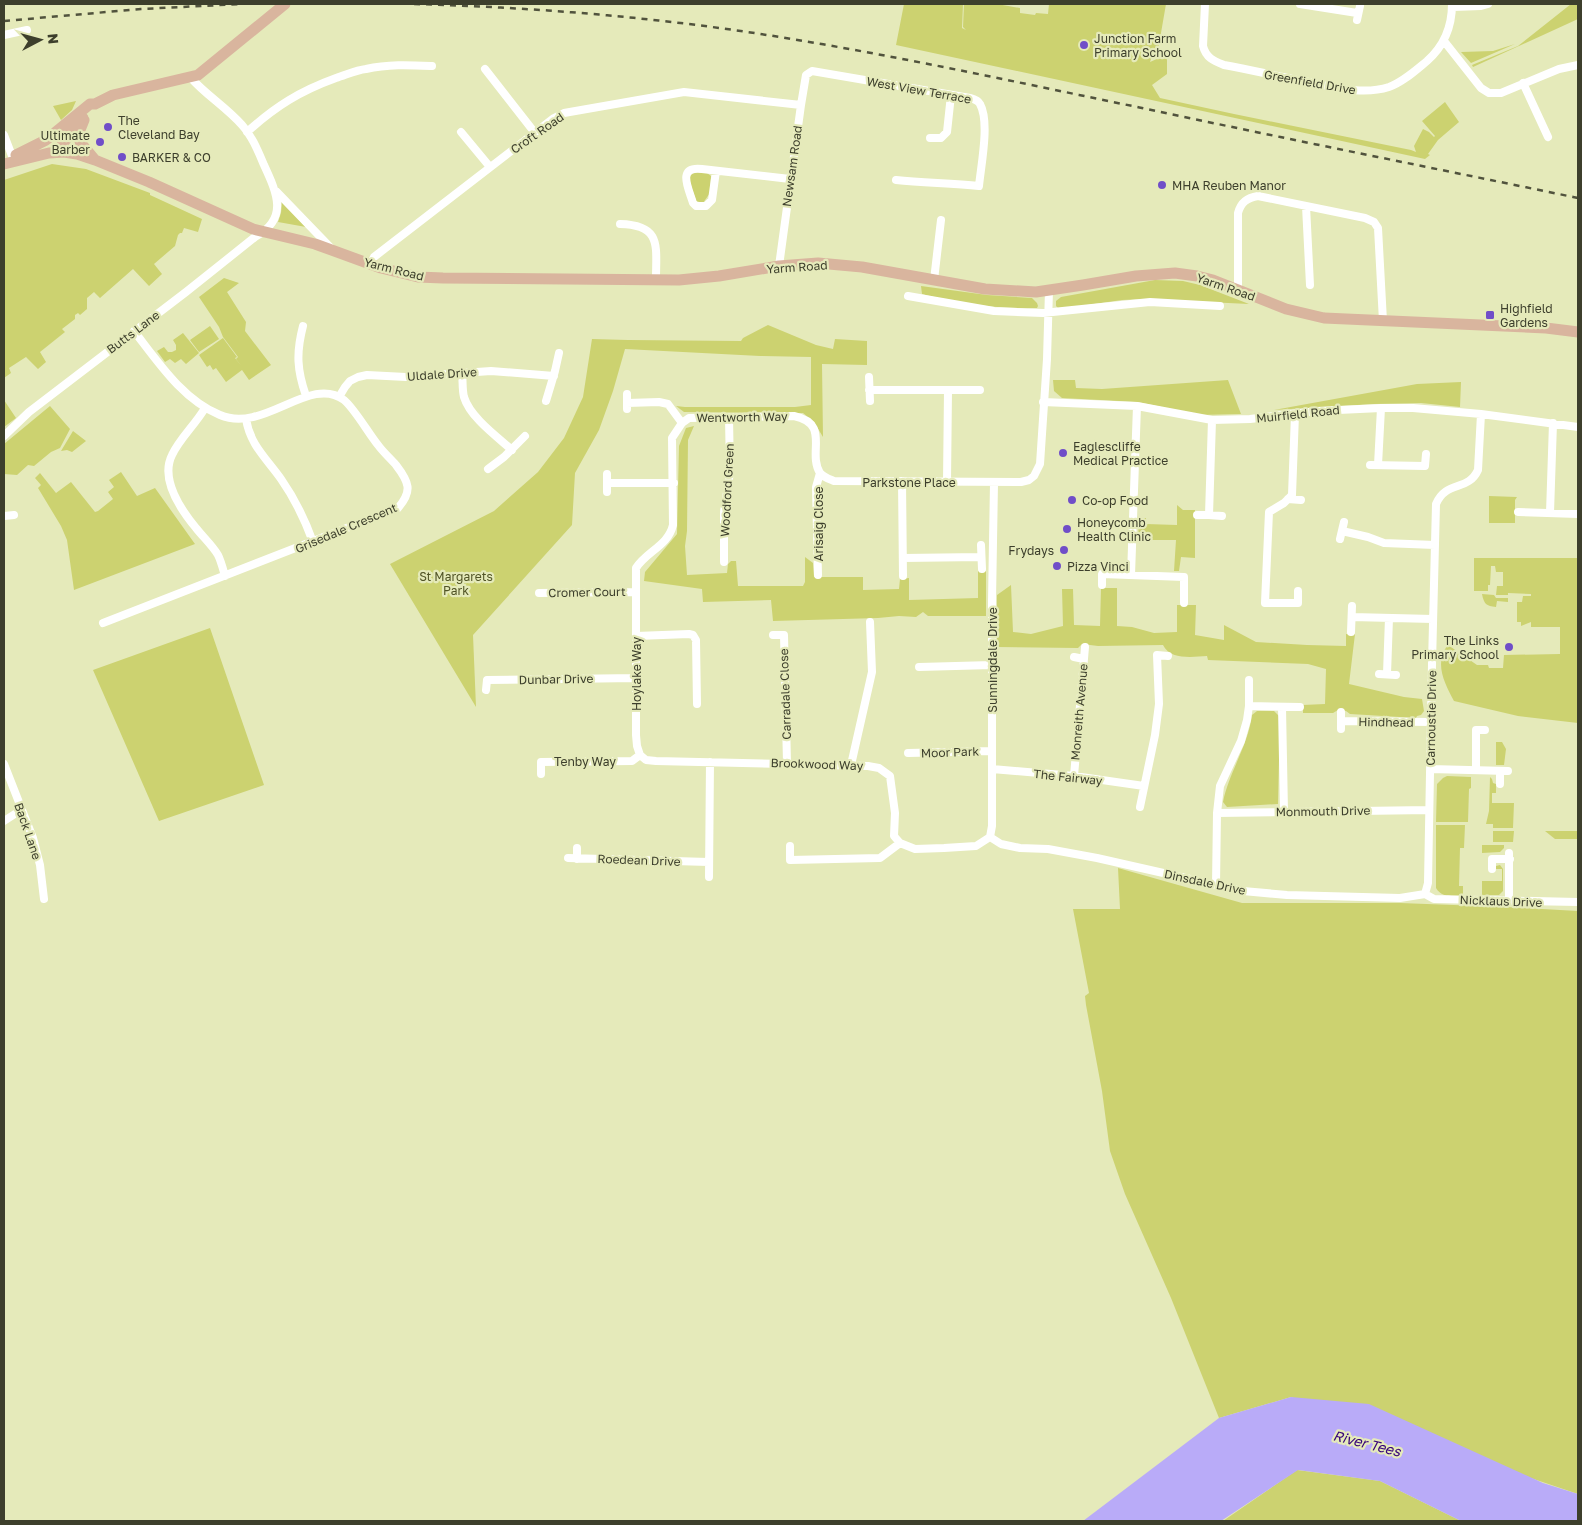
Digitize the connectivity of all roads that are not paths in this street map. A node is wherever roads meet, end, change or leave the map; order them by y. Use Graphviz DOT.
graph roads {
  1 [pos="285,4"];
  2 [pos="1205,4"];
  3 [pos="1300,4"];
  4 [pos="1488,4"];
  5 [pos="1452,5"];
  6 [pos="1358,13"];
  7 [pos="27,30"];
  8 [pos="4,35"];
  9 [pos="1444,41"];
  10 [pos="1578,65"];
  11 [pos="432,66"];
  12 [pos="485,69"];
  13 [pos="812,71"];
  14 [pos="191,78"];
  15 [pos="1523,84"];
  16 [pos="951,95"];
  17 [pos="95,104"];
  18 [pos="801,105"];
  19 [pos="88,114"];
  20 [pos="247,132"];
  21 [pos="462,132"];
  22 [pos="534,133"];
  23 [pos="4,135"];
  24 [pos="1548,137"];
  25 [pos="930,138"];
  26 [pos="58,152"];
  27 [pos="95,160"];
  28 [pos="9,163"];
  29 [pos="490,167"];
  30 [pos="716,171"];
  31 [pos="790,179"];
  32 [pos="896,180"];
  33 [pos="276,191"];
  34 [pos="1306,206"];
  35 [pos="941,220"];
  36 [pos="620,224"];
  37 [pos="264,232"];
  38 [pos="332,249"];
  39 [pos="370,265"];
  40 [pos="779,266"];
  41 [pos="656,279"];
  42 [pos="934,280"];
  43 [pos="1310,285"];
  44 [pos="1238,289"];
  45 [pos="1049,290"];
  46 [pos="908,296"];
  47 [pos="1220,306"];
  48 [pos="1049,313"];
  49 [pos="1383,321"];
  50 [pos="303,326"];
  51 [pos="134,331"];
  52 [pos="1578,332"];
  53 [pos="559,353"];
  54 [pos="462,373"];
  55 [pos="554,376"];
  56 [pos="869,377"];
  57 [pos="869,390"];
  58 [pos="948,390"];
  59 [pos="980,390"];
  60 [pos="627,394"];
  61 [pos="306,396"];
  62 [pos="339,396"];
  63 [pos="546,401"];
  64 [pos="870,401"];
  65 [pos="1043,402"];
  66 [pos="1137,406"];
  67 [pos="205,408"];
  68 [pos="1381,408"];
  69 [pos="1295,414"];
  70 [pos="1482,414"];
  71 [pos="729,418"];
  72 [pos="246,419"];
  73 [pos="1212,420"];
  74 [pos="682,423"];
  75 [pos="1553,423"];
  76 [pos="1578,427"];
  77 [pos="4,436"];
  78 [pos="525,436"];
  79 [pos="512,450"];
  80 [pos="1426,454"];
  81 [pos="488,469"];
  82 [pos="608,474"];
  83 [pos="823,475"];
  84 [pos="902,481"];
  85 [pos="948,482"];
  86 [pos="607,483"];
  87 [pos="674,483"];
  88 [pos="994,483"];
  89 [pos="607,492"];
  90 [pos="1288,499"];
  91 [pos="1301,500"];
  92 [pos="1518,512"];
  93 [pos="1550,513"];
  94 [pos="1578,514"];
  95 [pos="14,515"];
  96 [pos="1196,515"];
  97 [pos="1210,515"];
  98 [pos="4,516"];
  99 [pos="1222,516"];
  100 [pos="1344,522"];
  101 [pos="313,542"];
  102 [pos="1435,545"];
  103 [pos="981,546"];
  104 [pos="981,557"];
  105 [pos="903,558"];
  106 [pos="724,562"];
  107 [pos="982,569"];
  108 [pos="818,574"];
  109 [pos="1131,575"];
  110 [pos="225,576"];
  111 [pos="903,576"];
  112 [pos="552,584"];
  113 [pos="1102,585"];
  114 [pos="1298,591"];
  115 [pos="636,592"];
  116 [pos="539,593"];
  117 [pos="553,593"];
  118 [pos="1184,603"];
  119 [pos="1352,606"];
  120 [pos="1352,617"];
  121 [pos="1389,618"];
  122 [pos="1433,619"];
  123 [pos="870,622"];
  124 [pos="103,623"];
  125 [pos="1351,632"];
  126 [pos="773,635"];
  127 [pos="636,636"];
  128 [pos="1085,647"];
  129 [pos="1168,656"];
  130 [pos="1074,657"];
  131 [pos="1084,659"];
  132 [pos="992,665"];
  133 [pos="919,667"];
  134 [pos="1396,675"];
  135 [pos="636,678"];
  136 [pos="1249,680"];
  137 [pos="486,690"];
  138 [pos="697,704"];
  139 [pos="1249,706"];
  140 [pos="1282,707"];
  141 [pos="1300,707"];
  142 [pos="1431,722"];
  143 [pos="1341,730"];
  144 [pos="1485,730"];
  145 [pos="992,751"];
  146 [pos="908,753"];
  147 [pos="640,755"];
  148 [pos="710,762"];
  149 [pos="787,763"];
  150 [pos="4,764"];
  151 [pos="851,765"];
  152 [pos="992,769"];
  153 [pos="1430,770"];
  154 [pos="1476,770"];
  155 [pos="541,774"];
  156 [pos="1074,776"];
  157 [pos="1500,784"];
  158 [pos="1144,786"];
  159 [pos="1140,807"];
  160 [pos="21,810"];
  161 [pos="1429,810"];
  162 [pos="1284,812"];
  163 [pos="1217,813"];
  164 [pos="4,821"];
  165 [pos="990,836"];
  166 [pos="900,843"];
  167 [pos="790,846"];
  168 [pos="577,848"];
  169 [pos="568,858"];
  170 [pos="577,859"];
  171 [pos="709,862"];
  172 [pos="1492,869"];
  173 [pos="709,877"];
  174 [pos="1216,885"];
  175 [pos="1425,894"];
  176 [pos="44,899"];
  177 [pos="1509,901"];
  178 [pos="1578,902"];
  1 -- 14 [label="main road"];
  2 -- 9 [label="street, Greenfield Drive"];
  3 -- 6 [label="street"];
  4 -- 5 [label="street"];
  5 -- 9 [label="street, Greenfield Drive"];
  7 -- 8 [label="street"];
  9 -- 15 [label="street"];
  10 -- 15 [label="street"];
  11 -- 20 [label="street"];
  12 -- 22 [label="street"];
  13 -- 16 [label="street, West View Terrace"];
  13 -- 18 [label="street, Newsam Road"];
  14 -- 17 [label="main road"];
  14 -- 20 [label="street"];
  15 -- 24 [label="street"];
  16 -- 25 [label="street"];
  16 -- 32 [label="street, West View Terrace"];
  17 -- 19 [label="main road"];
  17 -- 28 [label="main road"];
  18 -- 22 [label="street, Croft Road"];
  18 -- 31 [label="street, Newsam Road"];
  19 -- 26 [label="main road"];
  19 -- 27 [label="main road"];
  20 -- 33 [label="street"];
  21 -- 29 [label="street"];
  22 -- 29 [label="street, Croft Road"];
  23 -- 28 [label="street"];
  26 -- 27 [label="main road, Yarm Road"];
  26 -- 28 [label="main road"];
  27 -- 37 [label="main road, Yarm Road"];
  29 -- 39 [label="street, Croft Road"];
  30 -- 30 [label="street"];
  30 -- 31 [label="street"];
  31 -- 40 [label="street, Newsam Road"];
  33 -- 37 [label="street"];
  33 -- 38 [label="street"];
  34 -- 43 [label="street"];
  34 -- 44 [label="street"];
  34 -- 49 [label="street"];
  35 -- 42 [label="street"];
  36 -- 41 [label="street"];
  37 -- 38 [label="main road, Yarm Road"];
  37 -- 51 [label="street, Butts Lane"];
  38 -- 39 [label="main road, Yarm Road"];
  39 -- 41 [label="main road, Yarm Road"];
  40 -- 41 [label="main road, Yarm Road"];
  40 -- 42 [label="main road, Yarm Road"];
  42 -- 45 [label="main road, Yarm Road"];
  44 -- 45 [label="main road, Yarm Road"];
  44 -- 49 [label="main road, Yarm Road"];
  45 -- 48 [label="street"];
  46 -- 48 [label="street"];
  47 -- 48 [label="street"];
  48 -- 65 [label="street"];
  49 -- 52 [label="main road, Yarm Road"];
  50 -- 61 [label="street"];
  51 -- 67 [label="street"];
  51 -- 77 [label="street, Butts Lane"];
  53 -- 55 [label="street"];
  54 -- 55 [label="street, Uldale Drive"];
  54 -- 62 [label="street, Uldale Drive"];
  54 -- 79 [label="street"];
  55 -- 63 [label="street"];
  56 -- 57 [label="street"];
  57 -- 58 [label="street"];
  57 -- 64 [label="street"];
  58 -- 59 [label="street"];
  58 -- 85 [label="street"];
  60 -- 74 [label="street"];
  61 -- 62 [label="street"];
  61 -- 72 [label="street"];
  62 -- 101 [label="street, Grisedale Crescent"];
  65 -- 66 [label="street, Muirfield Road"];
  65 -- 88 [label="street"];
  66 -- 73 [label="street, Muirfield Road"];
  66 -- 109 [label="street"];
  67 -- 72 [label="street"];
  67 -- 110 [label="street"];
  68 -- 69 [label="street, Muirfield Road"];
  68 -- 70 [label="street, Muirfield Road"];
  68 -- 80 [label="street"];
  69 -- 73 [label="street, Muirfield Road"];
  69 -- 90 [label="street"];
  70 -- 75 [label="street, Muirfield Road"];
  70 -- 102 [label="street, Carnoustie Drive"];
  71 -- 74 [label="street, Wentworth Way"];
  71 -- 83 [label="street, Wentworth Way"];
  71 -- 106 [label="street, Woodford Green"];
  72 -- 101 [label="street"];
  73 -- 97 [label="street"];
  74 -- 87 [label="street, Wentworth Way"];
  75 -- 76 [label="street, Muirfield Road"];
  75 -- 93 [label="street"];
  78 -- 79 [label="street"];
  79 -- 81 [label="street"];
  82 -- 86 [label="street"];
  83 -- 84 [label="street, Parkstone Place"];
  83 -- 108 [label="street, Arisaig Close"];
  84 -- 85 [label="street, Parkstone Place"];
  84 -- 105 [label="street"];
  85 -- 88 [label="street, Parkstone Place"];
  86 -- 87 [label="street"];
  86 -- 89 [label="street"];
  87 -- 115 [label="street, Wentworth Way"];
  88 -- 132 [label="street, Sunningdale Drive"];
  90 -- 91 [label="street"];
  90 -- 114 [label="street"];
  92 -- 93 [label="street"];
  93 -- 94 [label="street"];
  95 -- 98 [label="street"];
  96 -- 97 [label="street"];
  97 -- 99 [label="street"];
  100 -- 102 [label="street"];
  101 -- 110 [label="street, Grisedale Crescent"];
  102 -- 122 [label="street, Carnoustie Drive"];
  103 -- 104 [label="street"];
  104 -- 105 [label="street"];
  104 -- 107 [label="street"];
  105 -- 111 [label="street"];
  109 -- 113 [label="street"];
  109 -- 118 [label="street"];
  110 -- 124 [label="street, Grisedale Crescent"];
  112 -- 117 [label="street"];
  115 -- 117 [label="street, Cromer Court"];
  115 -- 127 [label="street, Hoylake Way"];
  116 -- 117 [label="street, Cromer Court"];
  119 -- 120 [label="street"];
  120 -- 121 [label="street"];
  120 -- 125 [label="street"];
  121 -- 122 [label="street"];
  121 -- 134 [label="street"];
  122 -- 142 [label="street, Carnoustie Drive"];
  123 -- 151 [label="street"];
  126 -- 149 [label="street, Carradale Close"];
  127 -- 135 [label="street, Hoylake Way"];
  127 -- 138 [label="street"];
  128 -- 131 [label="street, Monreith Avenue"];
  129 -- 158 [label="street"];
  130 -- 131 [label="street"];
  131 -- 156 [label="street, Monreith Avenue"];
  132 -- 133 [label="street"];
  132 -- 145 [label="street, Sunningdale Drive"];
  135 -- 137 [label="street, Dunbar Drive"];
  135 -- 147 [label="street, Hoylake Way"];
  136 -- 139 [label="street"];
  139 -- 140 [label="street"];
  139 -- 163 [label="street"];
  140 -- 141 [label="street"];
  140 -- 162 [label="street"];
  142 -- 143 [label="street, Hindhead"];
  142 -- 153 [label="street, Carnoustie Drive"];
  144 -- 154 [label="street"];
  145 -- 146 [label="street, Moor Park"];
  145 -- 152 [label="street, Sunningdale Drive"];
  147 -- 148 [label="street, Brookwood Way"];
  147 -- 155 [label="street, Tenby Way"];
  148 -- 149 [label="street, Brookwood Way"];
  148 -- 171 [label="street"];
  149 -- 151 [label="street, Brookwood Way"];
  150 -- 160 [label="street, Back Lane"];
  151 -- 166 [label="street, Brookwood Way"];
  152 -- 156 [label="street, The Fairway"];
  152 -- 165 [label="street, Sunningdale Drive"];
  153 -- 154 [label="street"];
  153 -- 161 [label="street, Carnoustie Drive"];
  154 -- 157 [label="street"];
  156 -- 158 [label="street, The Fairway"];
  158 -- 159 [label="street"];
  160 -- 164 [label="street"];
  160 -- 176 [label="street, Back Lane"];
  161 -- 162 [label="street, Monmouth Drive"];
  161 -- 175 [label="street, Carnoustie Drive"];
  162 -- 163 [label="street, Monmouth Drive"];
  163 -- 174 [label="street"];
  165 -- 166 [label="street"];
  165 -- 174 [label="street, Dinsdale Drive"];
  166 -- 167 [label="street"];
  168 -- 170 [label="street"];
  169 -- 170 [label="street, Roedean Drive"];
  170 -- 171 [label="street, Roedean Drive"];
  171 -- 173 [label="street"];
  172 -- 177 [label="street"];
  174 -- 175 [label="street, Dinsdale Drive"];
  175 -- 177 [label="street, Nicklaus Drive"];
  177 -- 178 [label="street, Nicklaus Drive"];
}
